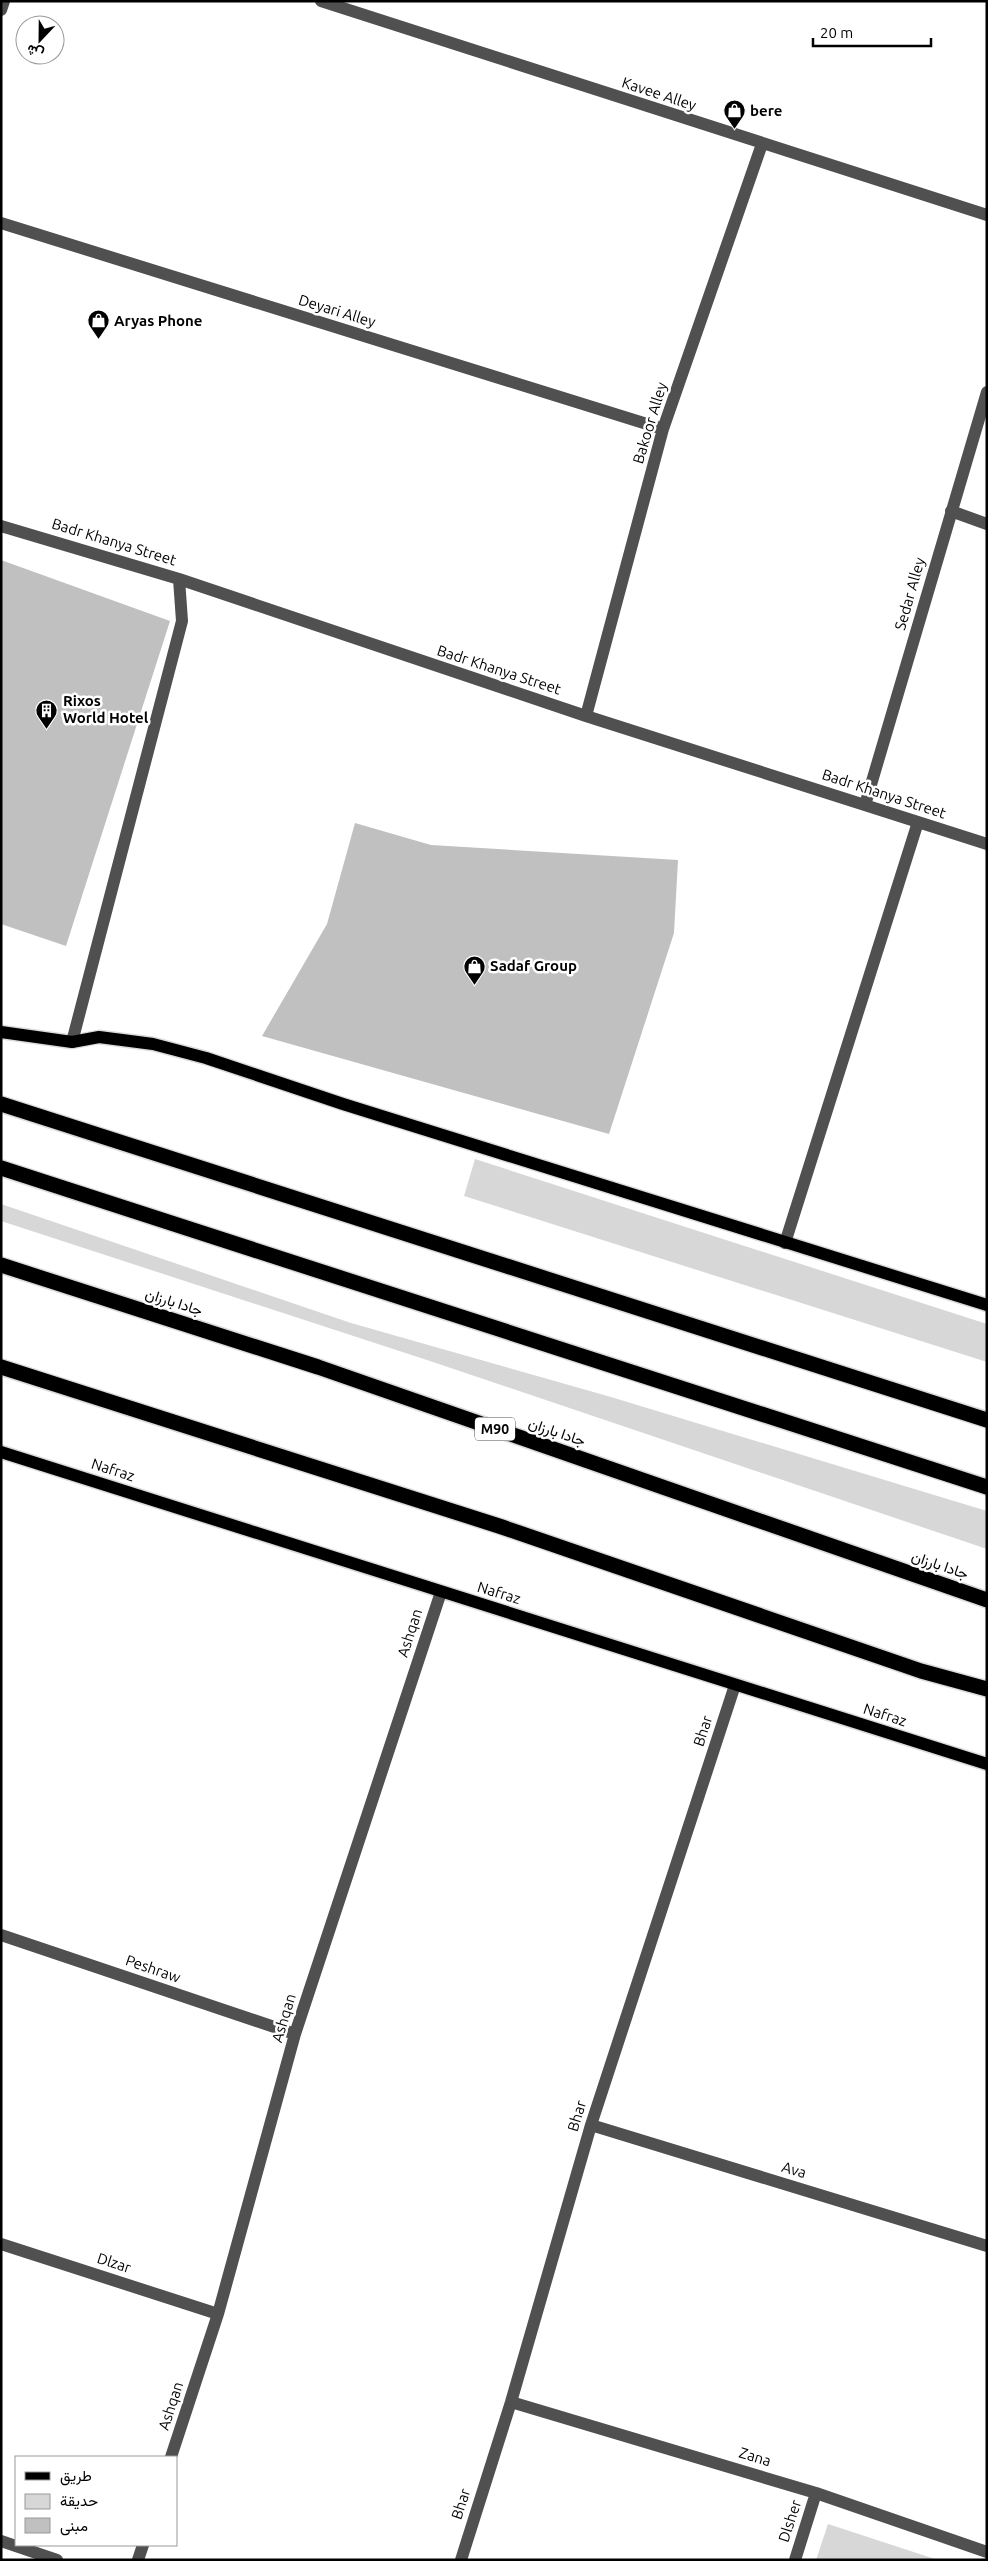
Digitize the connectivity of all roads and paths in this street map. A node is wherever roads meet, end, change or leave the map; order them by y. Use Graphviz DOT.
graph roads {
  1 [pos="4,1"];
  2 [pos="321,1"];
  3 [pos="1,10"];
  4 [pos="762,144"];
  5 [pos="987,215"];
  6 [pos="1,223"];
  7 [pos="987,392"];
  8 [pos="663,429"];
  9 [pos="952,512"];
  10 [pos="987,524"];
  11 [pos="1,526"];
  12 [pos="179,579"];
  13 [pos="586,716"];
  14 [pos="865,805"];
  15 [pos="918,822"];
  16 [pos="987,844"];
  17 [pos="1,1032"];
  18 [pos="72,1042"];
  19 [pos="1,1104"];
  20 [pos="1,1168"];
  21 [pos="785,1243"];
  22 [pos="1,1265"];
  23 [pos="987,1305"];
  24 [pos="1,1367"];
  25 [pos="987,1420"];
  26 [pos="1,1452"];
  27 [pos="987,1487"];
  28 [pos="440,1592"];
  29 [pos="987,1600"];
  30 [pos="735,1685"];
  31 [pos="987,1689"];
  32 [pos="987,1764"];
  33 [pos="1,1936"];
  34 [pos="295,2034"];
  35 [pos="591,2125"];
  36 [pos="1,2244"];
  37 [pos="987,2246"];
  38 [pos="218,2314"];
  39 [pos="511,2402"];
  40 [pos="171,2456"];
  41 [pos="816,2492"];
  42 [pos="1,2541"];
  43 [pos="15,2546"];
  44 [pos="16,2546"];
  45 [pos="143,2546"];
  46 [pos="987,2552"];
  47 [pos="57,2560"];
  48 [pos="138,2560"];
  49 [pos="461,2560"];
  50 [pos="795,2560"];
  1 -- 3 [label="street"];
  2 -- 4 [label="street, Kavee Alley"];
  4 -- 5 [label="street, Kavee Alley"];
  4 -- 8 [label="street, Bakoor Alley"];
  6 -- 8 [label="street, Deyari Alley"];
  7 -- 9 [label="street, Sedar Alley"];
  8 -- 13 [label="street, Bakoor Alley"];
  9 -- 10 [label="street"];
  9 -- 14 [label="street, Sedar Alley"];
  11 -- 12 [label="street, Badr Khanya Street"];
  12 -- 13 [label="street, Badr Khanya Street"];
  12 -- 18 [label="street"];
  13 -- 14 [label="street, Badr Khanya Street"];
  14 -- 15 [label="street, Badr Khanya Street"];
  15 -- 16 [label="street, Badr Khanya Street"];
  15 -- 21 [label="street"];
  17 -- 18 [label="main road"];
  18 -- 21 [label="main road"];
  19 -- 25 [label="highway"];
  20 -- 27 [label="highway"];
  21 -- 23 [label="main road"];
  22 -- 29 [label="highway, جادا بارزان / M90"];
  24 -- 31 [label="highway"];
  26 -- 28 [label="main road, Nafraz"];
  28 -- 30 [label="main road, Nafraz"];
  28 -- 34 [label="street, Ashqan"];
  30 -- 32 [label="main road, Nafraz"];
  30 -- 35 [label="street, Bhar"];
  33 -- 34 [label="street, Peshraw"];
  34 -- 38 [label="street, Ashqan"];
  35 -- 37 [label="street, Ava"];
  35 -- 39 [label="street, Bhar"];
  36 -- 38 [label="street, Dlzar"];
  38 -- 40 [label="street, Ashqan"];
  39 -- 41 [label="street, Zana"];
  39 -- 49 [label="street, Bhar"];
  41 -- 46 [label="street, Zana"];
  41 -- 50 [label="street, Dlsher"];
  42 -- 43 [label="street"];
  44 -- 47 [label="street"];
  45 -- 48 [label="street"];
}
